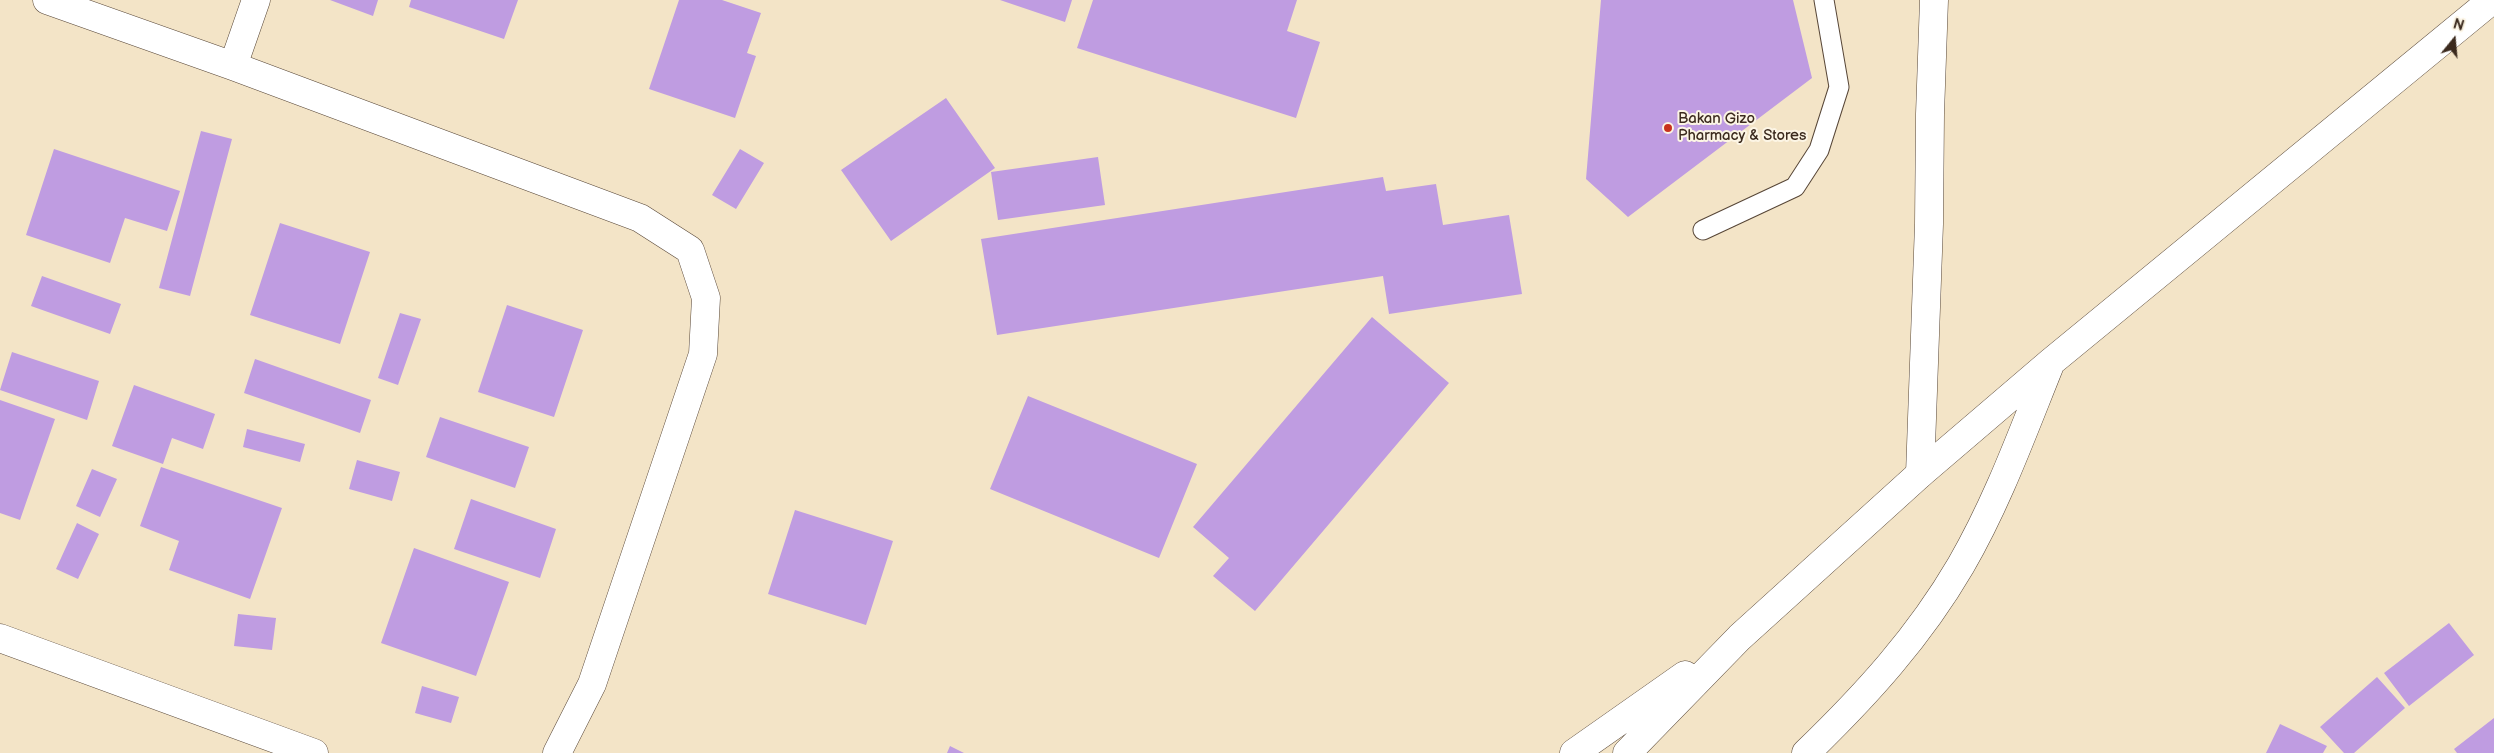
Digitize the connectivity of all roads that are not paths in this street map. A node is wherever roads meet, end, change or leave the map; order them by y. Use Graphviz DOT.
graph roads {
  1 [pos="47,0"];
  2 [pos="256,0"];
  3 [pos="1824,0"];
  4 [pos="1934,0"];
  5 [pos="2492,0"];
  6 [pos="233,66"];
  7 [pos="1703,230"];
  8 [pos="2051,362"];
  9 [pos="1920,474"];
  10 [pos="0,638"];
  11 [pos="1740,638"];
  12 [pos="314,753"];
  13 [pos="557,753"];
  14 [pos="1574,753"];
  15 [pos="1627,753"];
  16 [pos="1806,753"];
  1 -- 6 [label="street"];
  2 -- 6 [label="street"];
  3 -- 7 [label="lane"];
  4 -- 9 [label="street"];
  5 -- 8 [label="street"];
  6 -- 13 [label="street"];
  8 -- 9 [label="street"];
  8 -- 16 [label="street"];
  9 -- 11 [label="street"];
  10 -- 12 [label="street"];
  11 -- 14 [label="street"];
  11 -- 15 [label="street"];
}
